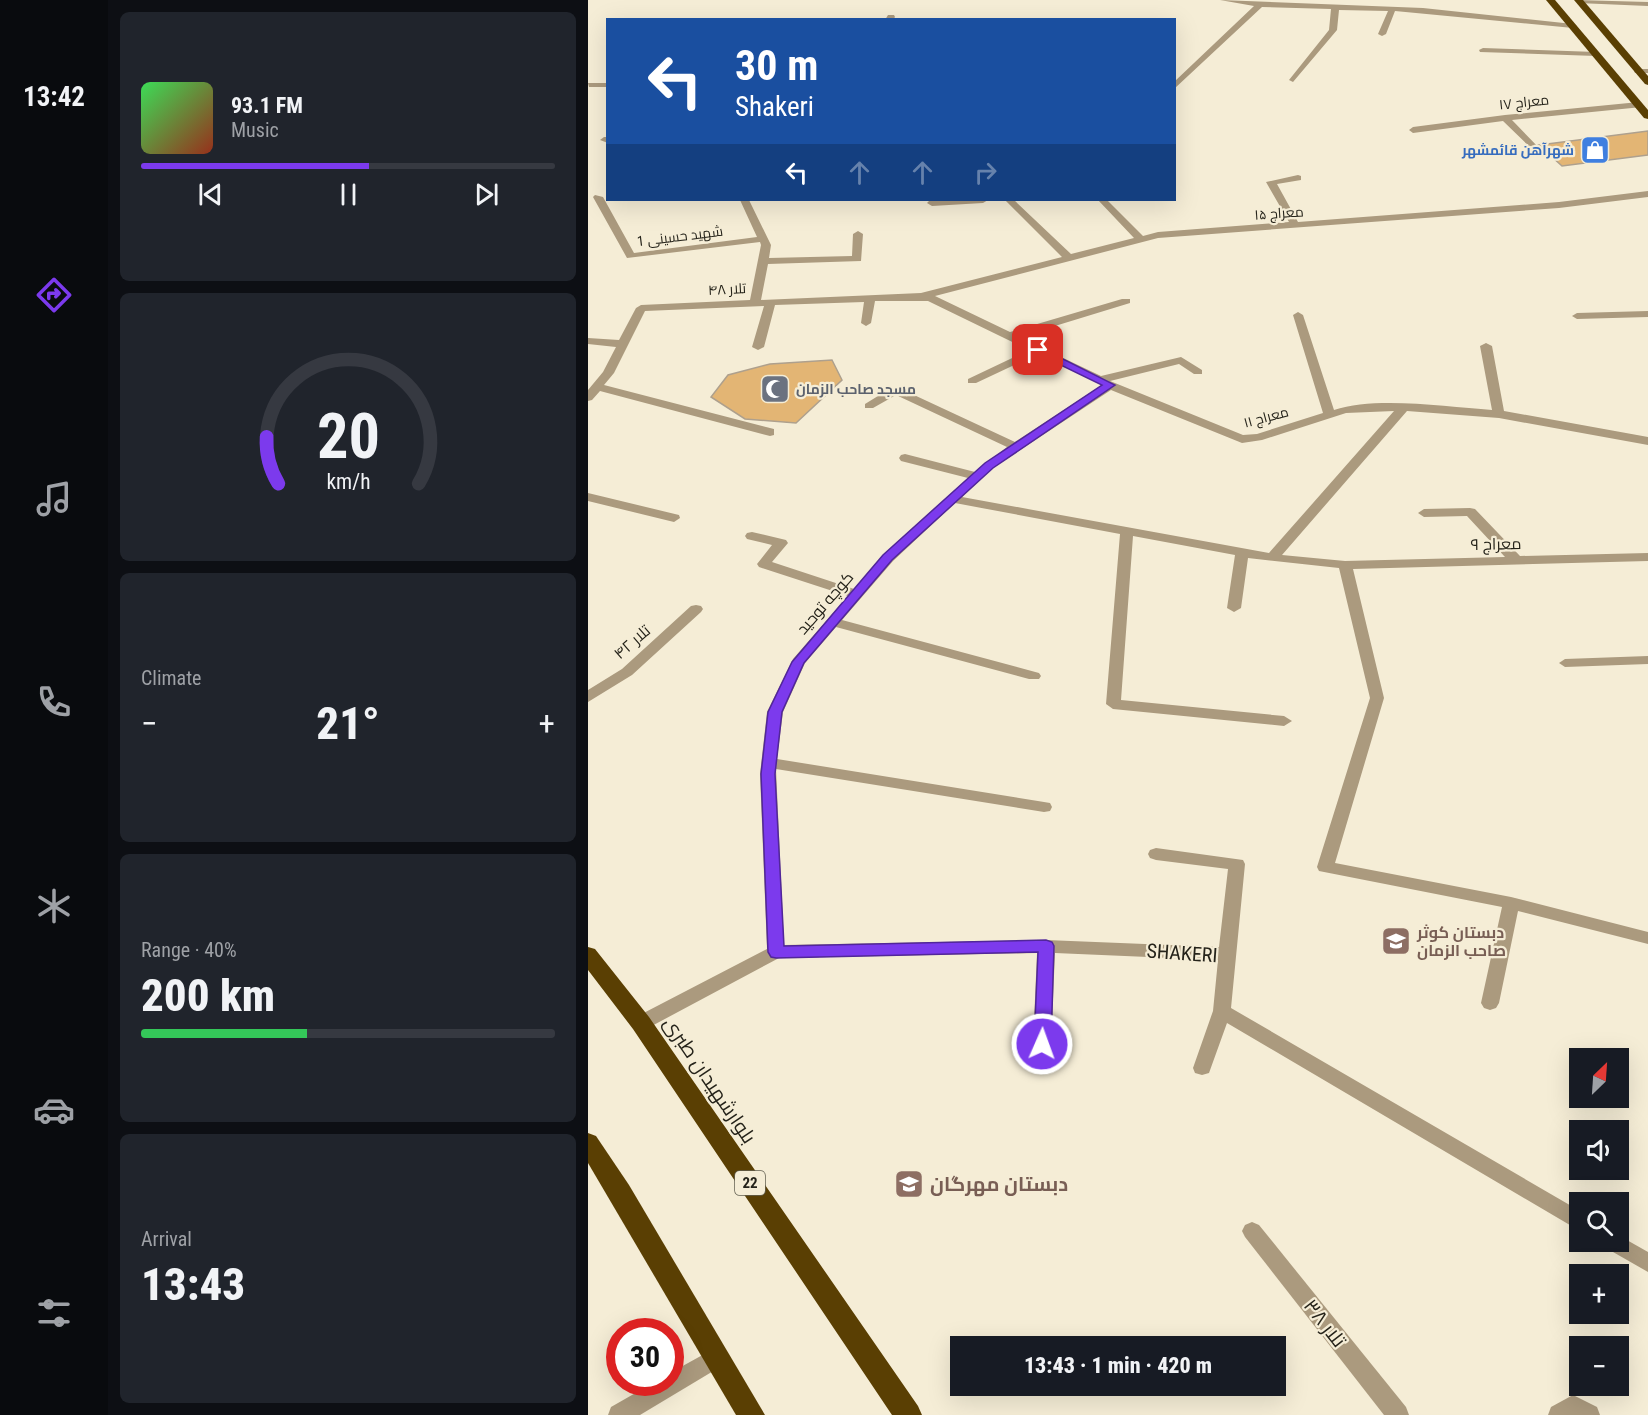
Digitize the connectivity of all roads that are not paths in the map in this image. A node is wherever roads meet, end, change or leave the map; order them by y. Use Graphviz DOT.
graph roads {
  1 [pos="1224,0"];
  2 [pos="1550,0"];
  3 [pos="1578,0"];
  4 [pos="1307,3"];
  5 [pos="1648,4"];
  6 [pos="1260,5"];
  7 [pos="1335,7"];
  8 [pos="1393,8"];
  9 [pos="1573,26"];
  10 [pos="1382,34"];
  11 [pos="1483,50"];
  12 [pos="1596,54"];
  13 [pos="1643,71"];
  14 [pos="1293,80"];
  15 [pos="1648,82"];
  16 [pos="590,85"];
  17 [pos="606,85"];
  18 [pos="1176,85"];
  19 [pos="1639,105"];
  20 [pos="1648,116"];
  21 [pos="1505,117"];
  22 [pos="1413,130"];
  23 [pos="1538,152"];
  24 [pos="1298,178"];
  25 [pos="1648,194"];
  26 [pos="598,197"];
  27 [pos="745,201"];
  28 [pos="933,201"];
  29 [pos="1010,201"];
  30 [pos="1103,201"];
  31 [pos="936,216"];
  32 [pos="1295,225"];
  33 [pos="858,234"];
  34 [pos="764,239"];
  35 [pos="1142,240"];
  36 [pos="1069,258"];
  37 [pos="763,261"];
  38 [pos="919,296"];
  39 [pos="870,298"];
  40 [pos="1126,301"];
  41 [pos="755,303"];
  42 [pos="770,303"];
  43 [pos="1648,314"];
  44 [pos="1298,315"];
  45 [pos="1577,316"];
  46 [pos="866,323"];
  47 [pos="1010,336"];
  48 [pos="588,341"];
  49 [pos="623,344"];
  50 [pos="1486,346"];
  51 [pos="758,347"];
  52 [pos="1038,350"];
  53 [pos="1198,372"];
  54 [pos="972,381"];
  55 [pos="1104,382"];
  56 [pos="597,387"];
  57 [pos="588,398"];
  58 [pos="869,406"];
  59 [pos="1404,407"];
  60 [pos="1329,414"];
  61 [pos="1499,414"];
  62 [pos="770,432"];
  63 [pos="1648,441"];
  64 [pos="1016,447"];
  65 [pos="905,458"];
  66 [pos="977,476"];
  67 [pos="588,497"];
  68 [pos="952,499"];
  69 [pos="1424,513"];
  70 [pos="674,518"];
  71 [pos="1127,531"];
  72 [pos="752,536"];
  73 [pos="1242,553"];
  74 [pos="1648,557"];
  75 [pos="1272,558"];
  76 [pos="1516,560"];
  77 [pos="1345,564"];
  78 [pos="856,594"];
  79 [pos="1234,608"];
  80 [pos="696,609"];
  81 [pos="833,622"];
  82 [pos="1648,660"];
  83 [pos="1565,663"];
  84 [pos="1034,676"];
  85 [pos="588,697"];
  86 [pos="1284,721"];
  87 [pos="769,763"];
  88 [pos="1044,807"];
  89 [pos="1156,854"];
  90 [pos="1511,903"];
  91 [pos="1648,938"];
  92 [pos="1046,946"];
  93 [pos="776,952"];
  94 [pos="1227,954"];
  95 [pos="588,955"];
  96 [pos="1490,1004"];
  97 [pos="1222,1011"];
  98 [pos="640,1023"];
  99 [pos="1042,1044"];
  100 [pos="1202,1068"];
  101 [pos="588,1143"];
  102 [pos="1569,1216"];
  103 [pos="1252,1232"];
  104 [pos="1629,1252"];
  105 [pos="1648,1263"];
  106 [pos="717,1357"];
  107 [pos="619,1415"];
  108 [pos="751,1415"];
  109 [pos="908,1415"];
  110 [pos="1398,1415"];
  111 [pos="1559,1415"];
  112 [pos="1589,1415"];
  1 -- 6 [label="street"];
  2 -- 9 [label="highway"];
  3 -- 5 [label="lane"];
  3 -- 13 [label="highway"];
  4 -- 6 [label="street"];
  4 -- 7 [label="street"];
  6 -- 18 [label="street"];
  7 -- 8 [label="street"];
  7 -- 14 [label="street"];
  8 -- 9 [label="street"];
  8 -- 10 [label="street"];
  9 -- 12 [label="highway"];
  11 -- 12 [label="street"];
  12 -- 19 [label="highway"];
  13 -- 15 [label="highway"];
  16 -- 17 [label="street"];
  19 -- 20 [label="highway"];
  19 -- 21 [label="street, معراج ۱۷"];
  21 -- 22 [label="street, معراج ۱۷"];
  21 -- 23 [label="street"];
  24 -- 32 [label="street"];
  25 -- 32 [label="street, معراج ۱۵"];
  26 -- 34 [label="street, شهید حسینی 1"];
  27 -- 34 [label="street"];
  28 -- 31 [label="street"];
  29 -- 36 [label="street"];
  30 -- 35 [label="street"];
  32 -- 35 [label="street, معراج ۱۵"];
  33 -- 37 [label="street"];
  34 -- 37 [label="street"];
  35 -- 36 [label="street, معراج ۱۵"];
  36 -- 38 [label="street, معراج ۱۵"];
  37 -- 41 [label="street"];
  38 -- 39 [label="street, تلار ۴۸"];
  38 -- 47 [label="street, معراج ۱۱"];
  39 -- 42 [label="street, تلار ۴۸"];
  39 -- 46 [label="street"];
  40 -- 47 [label="street"];
  41 -- 42 [label="street, تلار ۴۸"];
  41 -- 49 [label="street, تلار ۴۸"];
  42 -- 51 [label="street"];
  43 -- 45 [label="street"];
  44 -- 60 [label="street"];
  47 -- 52 [label="street, معراج ۱۱"];
  48 -- 49 [label="street"];
  49 -- 56 [label="street, تلار ۴۸"];
  50 -- 61 [label="street"];
  52 -- 54 [label="street"];
  52 -- 55 [label="street, معراج ۱۱"];
  53 -- 55 [label="street, کوچه توحید"];
  55 -- 60 [label="street, معراج ۱۱"];
  55 -- 64 [label="street, کوچه توحید"];
  56 -- 57 [label="street, تلار ۴۸"];
  56 -- 62 [label="street"];
  58 -- 64 [label="street"];
  59 -- 60 [label="street, معراج ۱۱"];
  59 -- 61 [label="street, معراج ۱۱"];
  59 -- 75 [label="street"];
  61 -- 63 [label="street, معراج ۱۱"];
  64 -- 66 [label="street, کوچه توحید"];
  65 -- 66 [label="street"];
  66 -- 68 [label="street, کوچه توحید"];
  67 -- 70 [label="street"];
  68 -- 71 [label="street, معراج ۹"];
  68 -- 78 [label="street, کوچه توحید"];
  69 -- 76 [label="street"];
  71 -- 73 [label="street, معراج ۹"];
  71 -- 86 [label="street"];
  72 -- 78 [label="street"];
  73 -- 75 [label="street, معراج ۹"];
  73 -- 79 [label="street"];
  74 -- 76 [label="street, معراج ۹"];
  75 -- 77 [label="street, معراج ۹"];
  76 -- 77 [label="street, معراج ۹"];
  77 -- 90 [label="street"];
  78 -- 81 [label="street, کوچه توحید"];
  80 -- 85 [label="street, تلار ۴۲"];
  81 -- 84 [label="street"];
  81 -- 87 [label="street, کوچه توحید"];
  82 -- 83 [label="lane"];
  87 -- 88 [label="street"];
  87 -- 93 [label="street, کوچه توحید"];
  89 -- 94 [label="street"];
  90 -- 91 [label="street"];
  90 -- 96 [label="street"];
  92 -- 93 [label="street, SHAKERI"];
  92 -- 94 [label="street, SHAKERI"];
  92 -- 99 [label="street"];
  93 -- 98 [label="street"];
  94 -- 97 [label="street, SHAKERI"];
  95 -- 98 [label="highway, بلوارشهیدان طبری / 22"];
  97 -- 100 [label="street, SHAKERI"];
  97 -- 102 [label="street"];
  98 -- 109 [label="highway, بلوارشهیدان طبری / 22"];
  101 -- 106 [label="highway"];
  103 -- 110 [label="street, تلار ۳۸"];
  104 -- 105 [label="street"];
  106 -- 107 [label="street"];
  106 -- 108 [label="highway"];
  111 -- 112 [label="street"];
}
